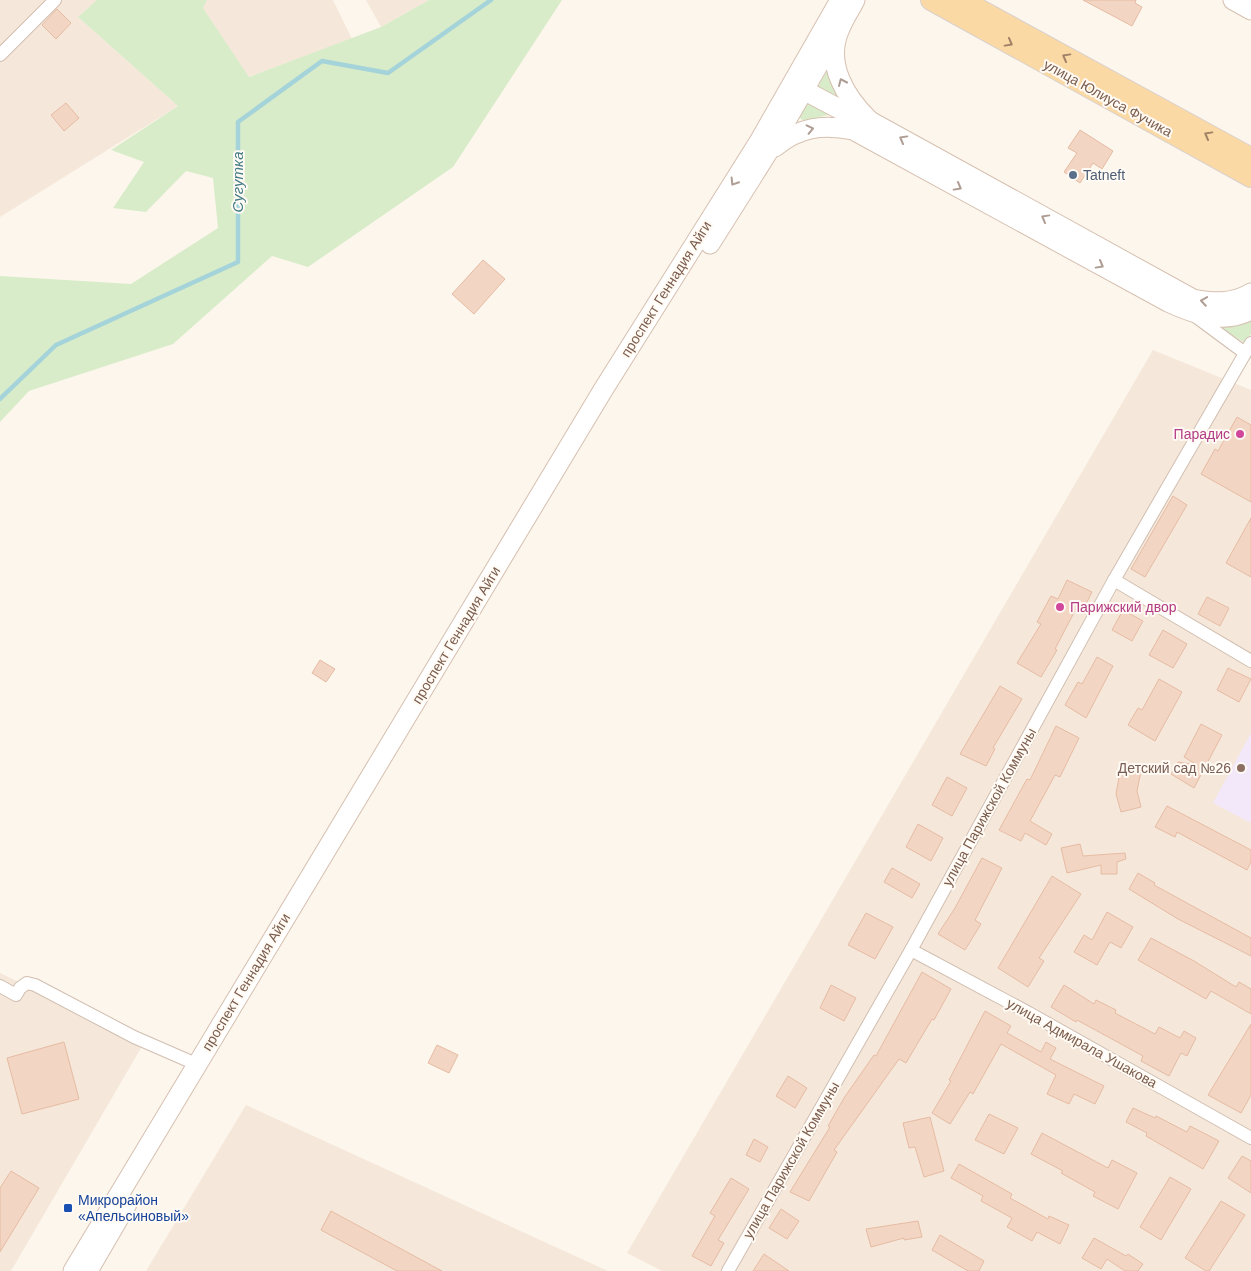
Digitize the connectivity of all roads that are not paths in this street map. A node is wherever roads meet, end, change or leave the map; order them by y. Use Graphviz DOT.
graph roads {
  1 [pos="55,0"];
  2 [pos="840,0"];
  3 [pos="855,0"];
  4 [pos="931,0"];
  5 [pos="1233,0"];
  6 [pos="967,8"];
  7 [pos="1251,10"];
  8 [pos="838,31"];
  9 [pos="0,55"];
  10 [pos="799,87"];
  11 [pos="870,121"];
  12 [pos="768,152"];
  13 [pos="1251,158"];
  14 [pos="1251,177"];
  15 [pos="1251,293"];
  16 [pos="1251,310"];
  17 [pos="1190,312"];
  18 [pos="1248,348"];
  19 [pos="1114,580"];
  20 [pos="1251,661"];
  21 [pos="911,950"];
  22 [pos="0,986"];
  23 [pos="202,1066"];
  24 [pos="1251,1138"];
  25 [pos="72,1271"];
  26 [pos="88,1271"];
  27 [pos="728,1271"];
  1 -- 9 [label="street"];
  2 -- 10 [label="main road, проспект Геннадия Айги"];
  3 -- 8 [label="main road, проспект Геннадия Айги"];
  4 -- 6 [label="main road"];
  5 -- 7 [label="main road"];
  13 -- 6 [label="main road, улица Юлиуса Фучика, one-way"];
  6 -- 14 [label="main road, улица Юлиуса Фучика, one-way"];
  8 -- 10 [label="main road, проспект Геннадия Айги"];
  11 -- 8 [label="main road, one-way"];
  10 -- 11 [label="main road"];
  10 -- 12 [label="main road, проспект Геннадия Айги"];
  10 -- 23 [label="main road, проспект Геннадия Айги, one-way"];
  15 -- 11 [label="main road, one-way"];
  12 -- 17 [label="main road, one-way"];
  12 -- 23 [label="main road, проспект Геннадия Айги"];
  16 -- 17 [label="main road"];
  17 -- 18 [label="street"];
  18 -- 19 [label="street, улица Парижской Коммуны"];
  19 -- 20 [label="street"];
  19 -- 21 [label="street, улица Парижской Коммуны"];
  21 -- 24 [label="street, улица Адмирала Ушакова"];
  21 -- 27 [label="street, улица Парижской Коммуны"];
  22 -- 23 [label="street"];
  23 -- 25 [label="main road, проспект Геннадия Айги"];
  23 -- 26 [label="main road, проспект Геннадия Айги"];
}
